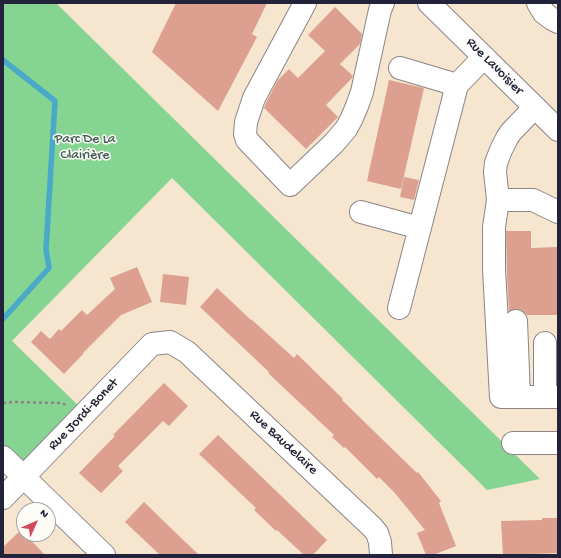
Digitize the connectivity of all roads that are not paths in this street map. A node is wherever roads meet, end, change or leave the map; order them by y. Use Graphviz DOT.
graph roads {
  1 [pos="305,3"];
  2 [pos="383,3"];
  3 [pos="430,3"];
  4 [pos="538,3"];
  5 [pos="558,22"];
  6 [pos="484,57"];
  7 [pos="400,68"];
  8 [pos="457,85"];
  9 [pos="535,107"];
  10 [pos="558,130"];
  11 [pos="498,200"];
  12 [pos="361,212"];
  13 [pos="558,212"];
  14 [pos="420,228"];
  15 [pos="399,308"];
  16 [pos="516,321"];
  17 [pos="170,342"];
  18 [pos="545,343"];
  19 [pos="519,397"];
  20 [pos="551,397"];
  21 [pos="513,443"];
  22 [pos="558,443"];
  23 [pos="3,457"];
  24 [pos="24,477"];
  25 [pos="3,498"];
  26 [pos="104,555"];
  27 [pos="381,555"];
  1 -- 2 [label="street"];
  3 -- 6 [label="street, Rue Lavoisier"];
  4 -- 5 [label="street"];
  6 -- 8 [label="street"];
  6 -- 9 [label="street, Rue Lavoisier"];
  7 -- 8 [label="street"];
  8 -- 14 [label="street"];
  9 -- 10 [label="street, Rue Lavoisier"];
  9 -- 11 [label="street"];
  11 -- 13 [label="street"];
  11 -- 19 [label="street"];
  12 -- 14 [label="street"];
  14 -- 15 [label="street"];
  16 -- 19 [label="street"];
  17 -- 24 [label="street, Rue Jordi-Bonet"];
  17 -- 27 [label="street, Rue Baudelaire"];
  18 -- 20 [label="street"];
  19 -- 20 [label="street"];
  21 -- 22 [label="street"];
  23 -- 24 [label="street"];
  24 -- 25 [label="street, Rue Jordi-Bonet"];
  24 -- 26 [label="street"];
}
